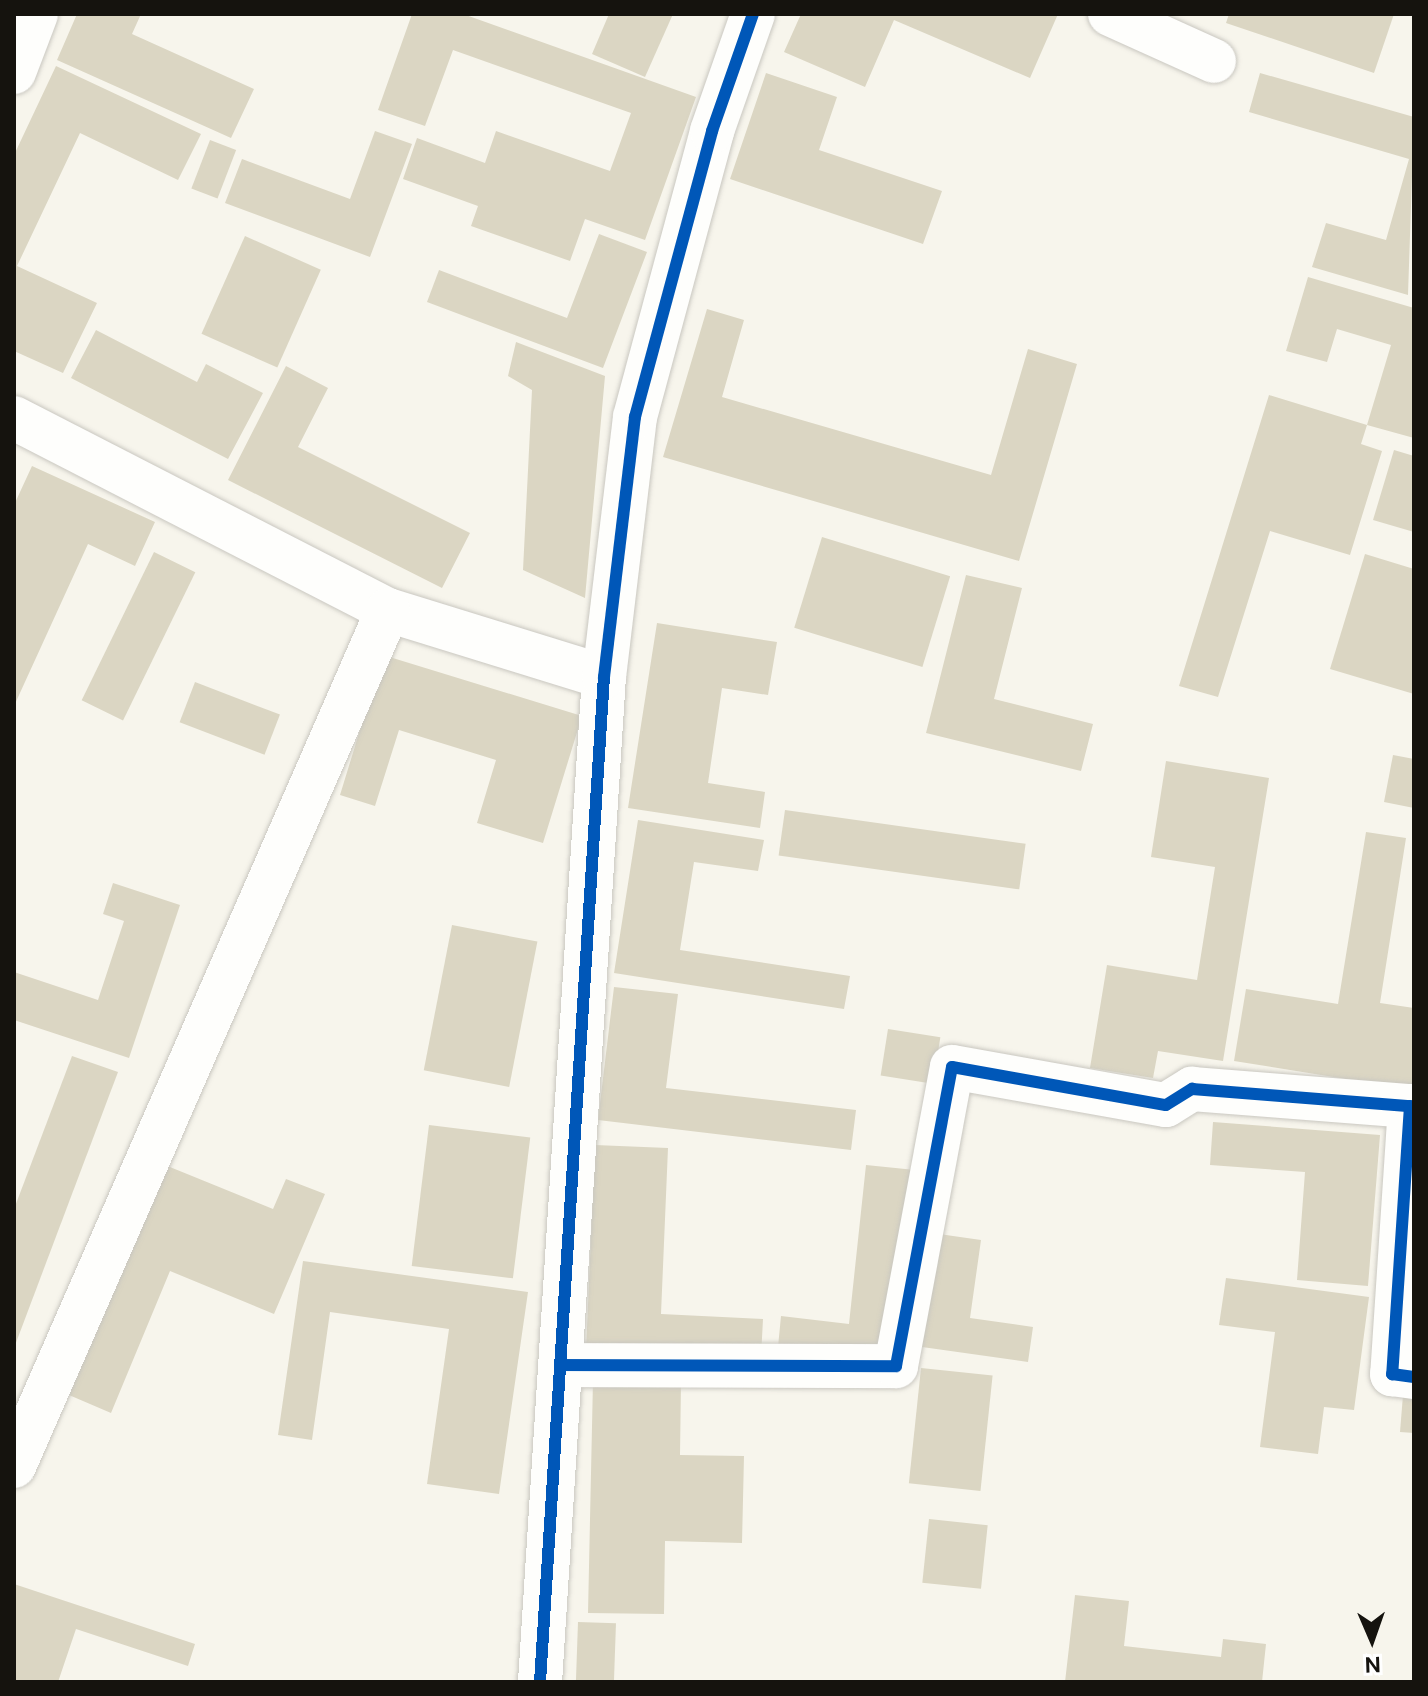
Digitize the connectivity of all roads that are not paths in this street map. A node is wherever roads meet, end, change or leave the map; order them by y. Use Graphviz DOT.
graph roads {
  1 [pos="36,14"];
  2 [pos="753,14"];
  3 [pos="1110,14"];
  4 [pos="1214,61"];
  5 [pos="14,72"];
  6 [pos="18,431"];
  7 [pos="388,610"];
  8 [pos="604,677"];
  9 [pos="562,1365"];
  10 [pos="1414,1377"];
  11 [pos="14,1466"];
  12 [pos="540,1682"];
  1 -- 5 [label="street"];
  2 -- 8 [label="street"];
  3 -- 4 [label="street"];
  6 -- 7 [label="street"];
  7 -- 8 [label="street"];
  7 -- 11 [label="street"];
  8 -- 9 [label="street"];
  9 -- 10 [label="street"];
  9 -- 12 [label="street"];
}
